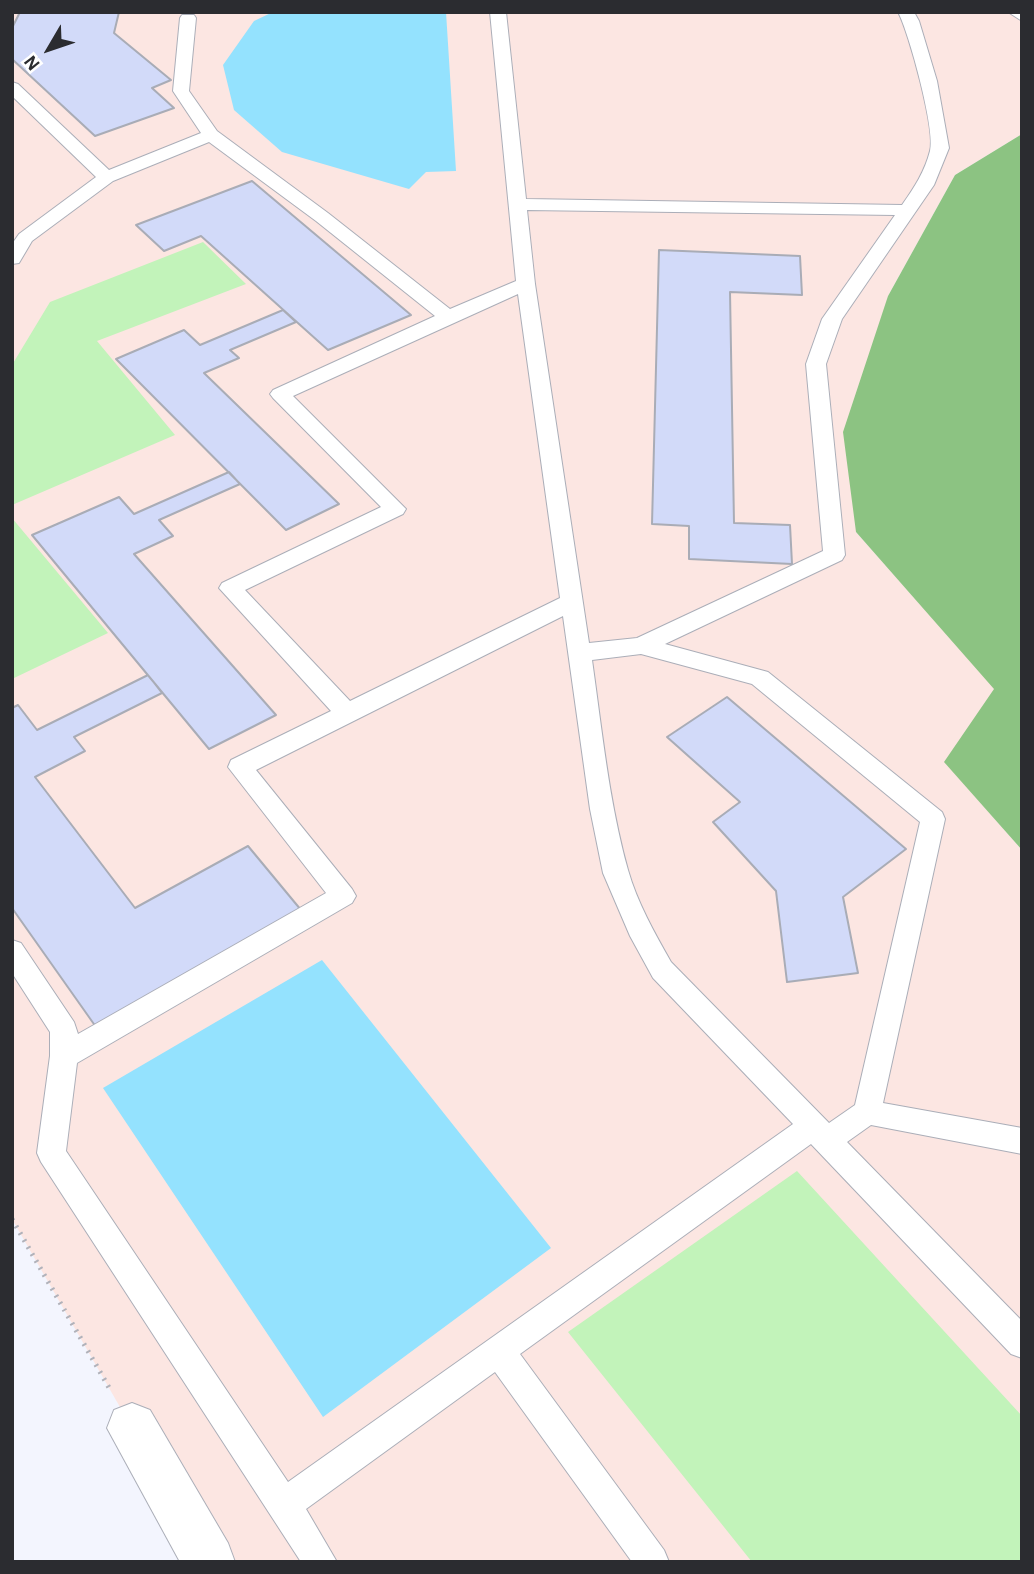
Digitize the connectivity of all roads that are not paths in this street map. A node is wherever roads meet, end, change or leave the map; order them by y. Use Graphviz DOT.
graph roads {
  1 [pos="498,12"];
  2 [pos="906,12"];
  3 [pos="1016,12"];
  4 [pos="1022,16"];
  5 [pos="188,18"];
  6 [pos="12,87"];
  7 [pos="211,135"];
  8 [pos="107,177"];
  9 [pos="517,204"];
  10 [pos="907,210"];
  11 [pos="12,259"];
  12 [pos="526,284"];
  13 [pos="448,317"];
  14 [pos="571,602"];
  15 [pos="641,646"];
  16 [pos="578,653"];
  17 [pos="347,713"];
  18 [pos="12,951"];
  19 [pos="64,1056"];
  20 [pos="867,1112"];
  21 [pos="820,1133"];
  22 [pos="1022,1141"];
  23 [pos="1022,1343"];
  24 [pos="499,1351"];
  25 [pos="132,1428"];
  26 [pos="284,1505"];
  27 [pos="209,1562"];
  28 [pos="320,1562"];
  29 [pos="652,1562"];
  1 -- 9 [label="lane"];
  2 -- 10 [label="lane"];
  3 -- 4 [label="lane"];
  5 -- 7 [label="lane"];
  6 -- 8 [label="lane"];
  7 -- 8 [label="lane"];
  7 -- 13 [label="lane"];
  8 -- 11 [label="lane"];
  9 -- 10 [label="lane"];
  9 -- 12 [label="lane"];
  10 -- 15 [label="lane"];
  12 -- 13 [label="lane"];
  12 -- 14 [label="lane"];
  13 -- 17 [label="lane"];
  14 -- 16 [label="lane"];
  14 -- 17 [label="lane"];
  15 -- 16 [label="lane"];
  15 -- 20 [label="lane"];
  16 -- 21 [label="lane"];
  17 -- 19 [label="lane"];
  18 -- 19 [label="lane"];
  19 -- 26 [label="lane"];
  20 -- 21 [label="lane"];
  20 -- 22 [label="lane"];
  21 -- 23 [label="lane"];
  21 -- 24 [label="lane"];
  24 -- 26 [label="lane"];
  24 -- 29 [label="lane"];
  25 -- 27 [label="street"];
  26 -- 28 [label="lane"];
}
